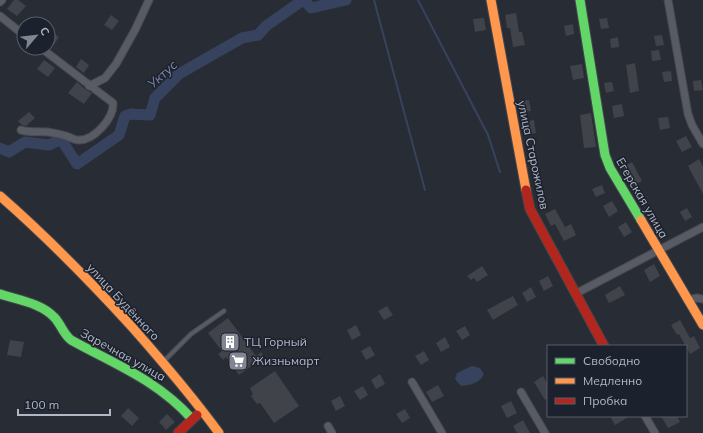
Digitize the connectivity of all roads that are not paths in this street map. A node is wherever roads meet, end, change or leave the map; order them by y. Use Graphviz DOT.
graph roads {
  1 [pos="149,0"];
  2 [pos="491,0"];
  3 [pos="580,0"];
  4 [pos="668,0"];
  5 [pos="0,16"];
  6 [pos="16,29"];
  7 [pos="51,56"];
  8 [pos="89,86"];
  9 [pos="21,130"];
  10 [pos="703,144"];
  11 [pos="0,196"];
  12 [pos="703,228"];
  13 [pos="659,251"];
  14 [pos="0,294"];
  15 [pos="575,294"];
  16 [pos="703,299"];
  17 [pos="687,300"];
  18 [pos="224,311"];
  19 [pos="703,325"];
  20 [pos="603,345"];
  21 [pos="163,362"];
  22 [pos="412,382"];
  23 [pos="522,392"];
  24 [pos="202,409"];
  25 [pos="646,417"];
  26 [pos="192,419"];
  27 [pos="328,426"];
  28 [pos="178,433"];
  29 [pos="219,433"];
  30 [pos="332,433"];
  31 [pos="442,433"];
  32 [pos="545,433"];
  33 [pos="655,433"];
  1 -- 8 [label="street"];
  2 -- 15 [label="street, улица Старожилов"];
  3 -- 13 [label="street, Егерская улица"];
  4 -- 10 [label="street"];
  5 -- 6 [label="street"];
  7 -- 8 [label="street"];
  8 -- 9 [label="street"];
  11 -- 21 [label="street, улица Будённого"];
  12 -- 13 [label="street"];
  13 -- 15 [label="street"];
  13 -- 17 [label="street, Егерская улица"];
  14 -- 26 [label="street, Заречная улица"];
  15 -- 20 [label="street, улица Старожилов"];
  16 -- 17 [label="street"];
  17 -- 19 [label="street, Егерская улица"];
  18 -- 21 [label="lane"];
  21 -- 24 [label="street, улица Будённого"];
  22 -- 31 [label="street"];
  23 -- 32 [label="street"];
  24 -- 26 [label="street"];
  24 -- 29 [label="street, улица Будённого"];
  25 -- 33 [label="street"];
  26 -- 28 [label="street"];
  27 -- 30 [label="street"];
}
